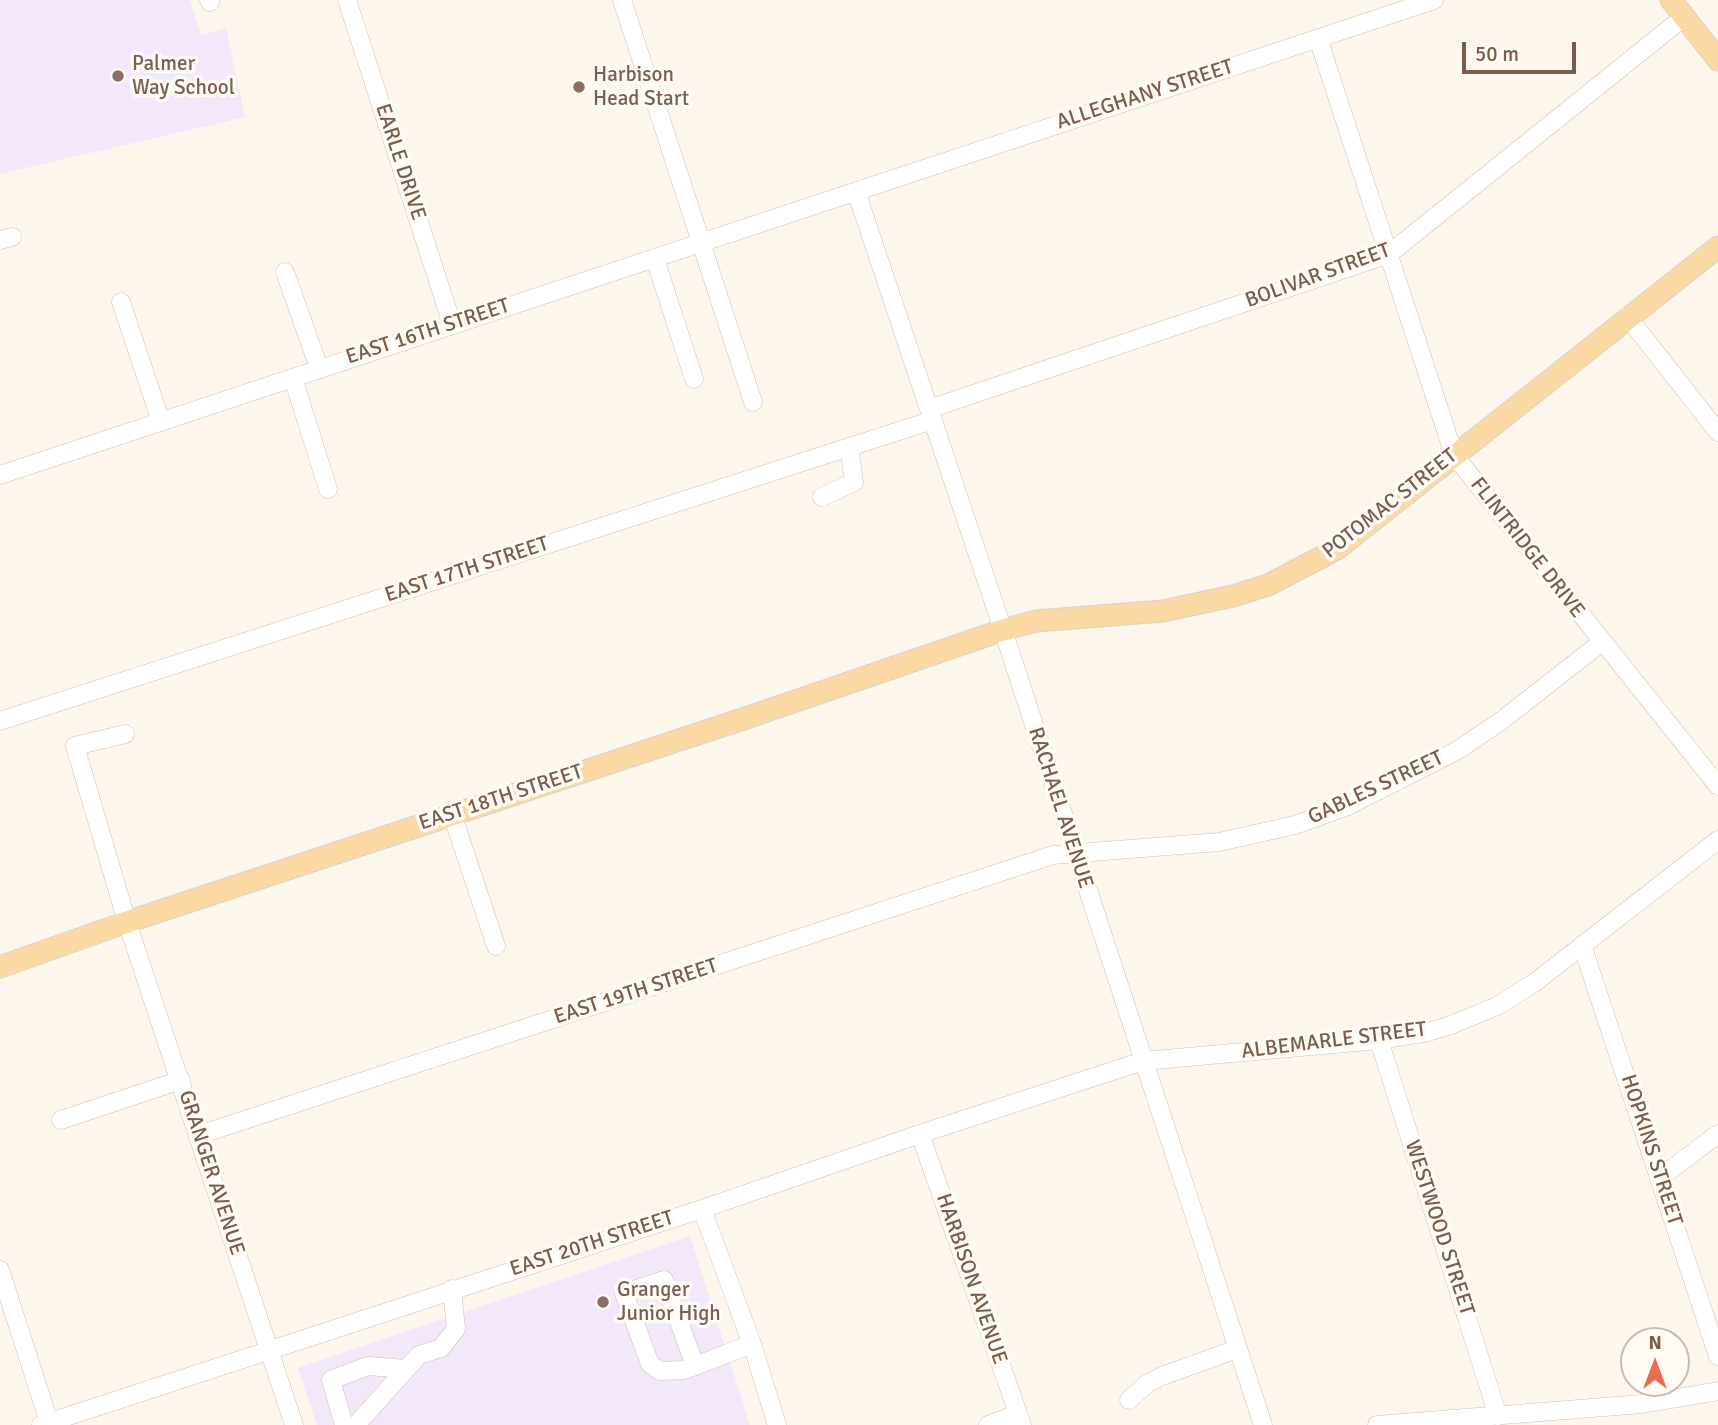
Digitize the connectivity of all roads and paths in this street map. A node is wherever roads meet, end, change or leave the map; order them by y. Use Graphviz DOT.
graph roads {
  1 [pos="347,0"];
  2 [pos="622,0"];
  3 [pos="1434,0"];
  4 [pos="1671,0"];
  5 [pos="1684,17"];
  6 [pos="1318,38"];
  7 [pos="1718,61"];
  8 [pos="856,191"];
  9 [pos="701,243"];
  10 [pos="1718,247"];
  11 [pos="1389,254"];
  12 [pos="655,259"];
  13 [pos="285,272"];
  14 [pos="121,302"];
  15 [pos="1627,316"];
  16 [pos="452,324"];
  17 [pos="320,368"];
  18 [pos="293,378"];
  19 [pos="694,379"];
  20 [pos="753,402"];
  21 [pos="931,414"];
  22 [pos="161,422"];
  23 [pos="1718,432"];
  24 [pos="849,447"];
  25 [pos="1454,455"];
  26 [pos="0,475"];
  27 [pos="328,489"];
  28 [pos="822,496"];
  29 [pos="1003,630"];
  30 [pos="1602,642"];
  31 [pos="0,721"];
  32 [pos="125,734"];
  33 [pos="1718,786"];
  34 [pos="452,814"];
  35 [pos="1718,840"];
  36 [pos="1074,853"];
  37 [pos="127,922"];
  38 [pos="1582,945"];
  39 [pos="496,946"];
  40 [pos="0,967"];
  41 [pos="1379,1040"];
  42 [pos="1143,1060"];
  43 [pos="181,1080"];
  44 [pos="61,1120"];
  45 [pos="920,1133"];
  46 [pos="1718,1134"];
  47 [pos="199,1135"];
  48 [pos="1661,1177"];
  49 [pos="702,1209"];
  50 [pos="0,1270"];
  51 [pos="452,1289"];
  52 [pos="752,1345"];
  53 [pos="268,1349"];
  54 [pos="1237,1349"];
  55 [pos="1718,1356"];
  56 [pos="695,1366"];
  57 [pos="406,1369"];
  58 [pos="1718,1391"];
  59 [pos="1129,1400"];
  60 [pos="1498,1416"];
  61 [pos="1020,1419"];
  62 [pos="47,1424"];
  63 [pos="295,1425"];
  64 [pos="344,1425"];
  65 [pos="356,1425"];
  66 [pos="777,1425"];
  67 [pos="988,1425"];
  68 [pos="1263,1425"];
  69 [pos="1377,1425"];
  1 -- 16 [label="street, EARLE DRIVE"];
  2 -- 9 [label="street"];
  3 -- 6 [label="street, ALLEGHANY STREET"];
  4 -- 5 [label="main road"];
  5 -- 7 [label="main road"];
  5 -- 11 [label="street, BOLIVAR STREET"];
  6 -- 8 [label="street, ALLEGHANY STREET"];
  6 -- 11 [label="street, FLINTRIDGE DRIVE"];
  8 -- 9 [label="street, EAST 16TH STREET"];
  8 -- 21 [label="street, RACHAEL AVENUE"];
  9 -- 12 [label="street, EAST 16TH STREET"];
  9 -- 20 [label="street"];
  10 -- 15 [label="main road, POTOMAC STREET"];
  11 -- 21 [label="street, BOLIVAR STREET"];
  11 -- 25 [label="street, FLINTRIDGE DRIVE"];
  12 -- 16 [label="street, EAST 16TH STREET"];
  12 -- 19 [label="street"];
  13 -- 17 [label="street"];
  14 -- 22 [label="street"];
  15 -- 23 [label="street"];
  15 -- 25 [label="main road, POTOMAC STREET"];
  16 -- 17 [label="street, EAST 16TH STREET"];
  17 -- 18 [label="street, EAST 16TH STREET"];
  18 -- 22 [label="street, EAST 16TH STREET"];
  18 -- 27 [label="street"];
  21 -- 24 [label="street, EAST 17TH STREET"];
  21 -- 29 [label="street, RACHAEL AVENUE"];
  22 -- 26 [label="street, EAST 16TH STREET"];
  24 -- 28 [label="street"];
  24 -- 31 [label="street, EAST 17TH STREET"];
  25 -- 29 [label="main road, POTOMAC STREET"];
  25 -- 30 [label="street, FLINTRIDGE DRIVE"];
  29 -- 34 [label="main road, EAST 18TH STREET"];
  29 -- 36 [label="street, RACHAEL AVENUE"];
  30 -- 33 [label="street, FLINTRIDGE DRIVE"];
  30 -- 36 [label="street, GABLES STREET"];
  32 -- 37 [label="street, GRANGER AVENUE"];
  34 -- 37 [label="main road, EAST 18TH STREET"];
  34 -- 39 [label="street"];
  35 -- 38 [label="street, ALBEMARLE STREET"];
  36 -- 42 [label="street, RACHAEL AVENUE"];
  36 -- 47 [label="street, EAST 19TH STREET"];
  37 -- 40 [label="main road, EAST 18TH STREET"];
  37 -- 43 [label="street, GRANGER AVENUE"];
  38 -- 41 [label="street, ALBEMARLE STREET"];
  38 -- 48 [label="street, HOPKINS STREET"];
  41 -- 42 [label="street, ALBEMARLE STREET"];
  41 -- 60 [label="street, WESTWOOD STREET"];
  42 -- 45 [label="street, EAST 20TH STREET"];
  42 -- 54 [label="street, RACHAEL AVENUE"];
  43 -- 44 [label="street"];
  43 -- 47 [label="street, GRANGER AVENUE"];
  45 -- 49 [label="street, EAST 20TH STREET"];
  45 -- 61 [label="street, HARBISON AVENUE"];
  46 -- 48 [label="street"];
  47 -- 53 [label="street, GRANGER AVENUE"];
  48 -- 55 [label="street, HOPKINS STREET"];
  49 -- 51 [label="street, EAST 20TH STREET"];
  49 -- 52 [label="street"];
  50 -- 62 [label="street"];
  51 -- 53 [label="street, EAST 20TH STREET"];
  51 -- 57 [label="street"];
  52 -- 56 [label="street"];
  52 -- 66 [label="street"];
  53 -- 62 [label="street, EAST 20TH STREET"];
  53 -- 63 [label="street, GRANGER AVENUE"];
  54 -- 59 [label="street"];
  54 -- 68 [label="street, RACHAEL AVENUE"];
  56 -- 56 [label="street"];
  57 -- 64 [label="street"];
  57 -- 65 [label="street"];
  58 -- 60 [label="street"];
  60 -- 69 [label="street"];
  61 -- 67 [label="street"];
}
